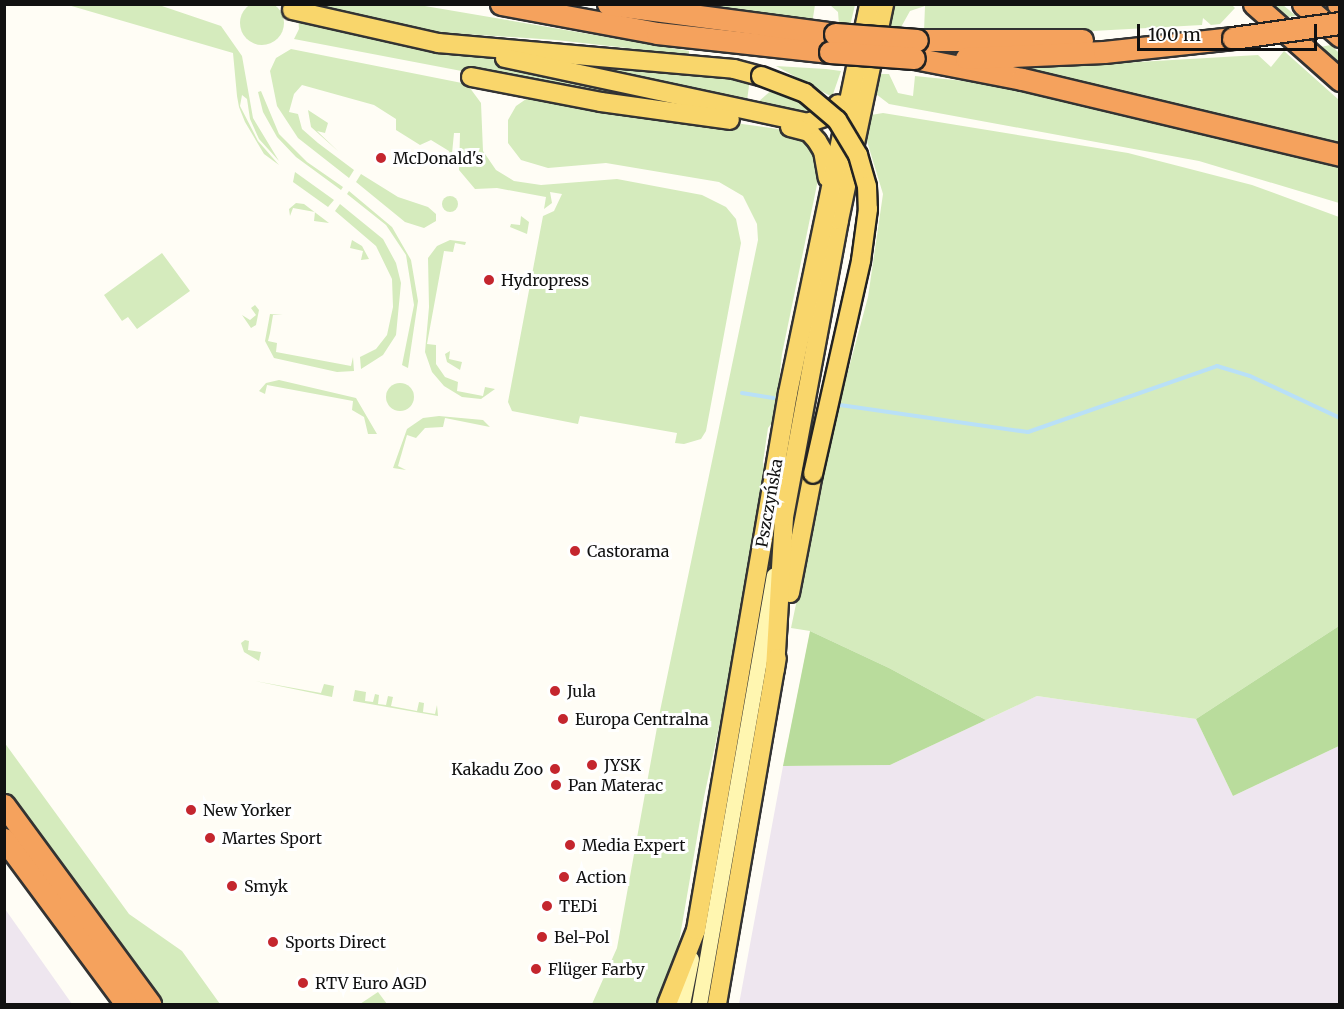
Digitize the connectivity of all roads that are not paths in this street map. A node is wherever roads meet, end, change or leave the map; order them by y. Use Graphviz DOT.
graph roads {
  1 [pos="501,4"];
  2 [pos="608,4"];
  3 [pos="869,4"];
  4 [pos="884,4"];
  5 [pos="1254,4"];
  6 [pos="1304,4"];
  7 [pos="292,10"];
  8 [pos="1340,23"];
  9 [pos="1340,36"];
  10 [pos="438,43"];
  11 [pos="833,43"];
  12 [pos="916,49"];
  13 [pos="856,70"];
  14 [pos="471,77"];
  15 [pos="1340,80"];
  16 [pos="1340,155"];
  17 [pos="829,191"];
  18 [pos="784,517"];
  19 [pos="775,669"];
  20 [pos="4,805"];
  21 [pos="4,839"];
  22 [pos="696,930"];
  23 [pos="126,1005"];
  24 [pos="150,1005"];
  25 [pos="668,1005"];
  26 [pos="682,1005"];
  27 [pos="699,1005"];
  28 [pos="717,1005"];
  1 -- 11 [label="highway"];
  2 -- 11 [label="highway"];
  3 -- 13 [label="main road, Pszczyńska"];
  4 -- 18 [label="main road, Pszczyńska"];
  5 -- 15 [label="highway"];
  6 -- 9 [label="highway"];
  7 -- 10 [label="main road"];
  8 -- 12 [label="highway, bridge"];
  10 -- 13 [label="main road"];
  10 -- 19 [label="main road, bridge"];
  11 -- 12 [label="highway, bridge"];
  12 -- 16 [label="highway"];
  13 -- 17 [label="main road, Pszczyńska"];
  14 -- 17 [label="main road"];
  17 -- 22 [label="main road, Pszczyńska"];
  18 -- 19 [label="main road"];
  18 -- 27 [label="main road, Pszczyńska"];
  19 -- 28 [label="main road"];
  20 -- 24 [label="highway"];
  21 -- 23 [label="highway"];
  22 -- 25 [label="main road"];
  22 -- 26 [label="main road, Pszczyńska"];
}
